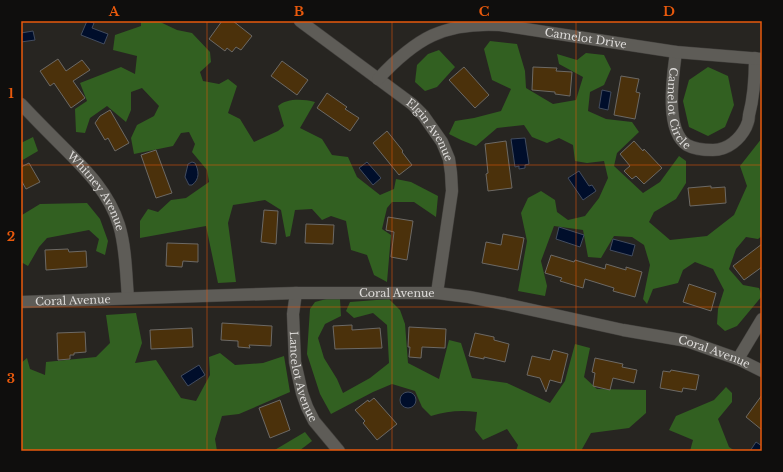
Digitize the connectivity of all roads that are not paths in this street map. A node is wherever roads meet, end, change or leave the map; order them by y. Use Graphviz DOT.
graph roads {
  1 [pos="300,21"];
  2 [pos="676,52"];
  3 [pos="759,58"];
  4 [pos="378,79"];
  5 [pos="21,104"];
  6 [pos="296,293"];
  7 [pos="437,293"];
  8 [pos="128,298"];
  9 [pos="21,302"];
  10 [pos="762,319"];
  11 [pos="738,359"];
  12 [pos="762,371"];
  13 [pos="339,451"];
  1 -- 4 [label="street, Elgin Avenue"];
  2 -- 3 [label="street, Camelot Drive"];
  2 -- 3 [label="street, Camelot Circle"];
  2 -- 4 [label="street, Camelot Drive"];
  4 -- 7 [label="street, Elgin Avenue"];
  5 -- 8 [label="street, Whitney Avenue"];
  6 -- 7 [label="street, Coral Avenue"];
  6 -- 8 [label="street, Coral Avenue"];
  6 -- 13 [label="street, Lancelot Avenue"];
  7 -- 11 [label="street, Coral Avenue"];
  8 -- 9 [label="street, Coral Avenue"];
  10 -- 11 [label="street"];
  11 -- 12 [label="street, Coral Avenue"];
}
